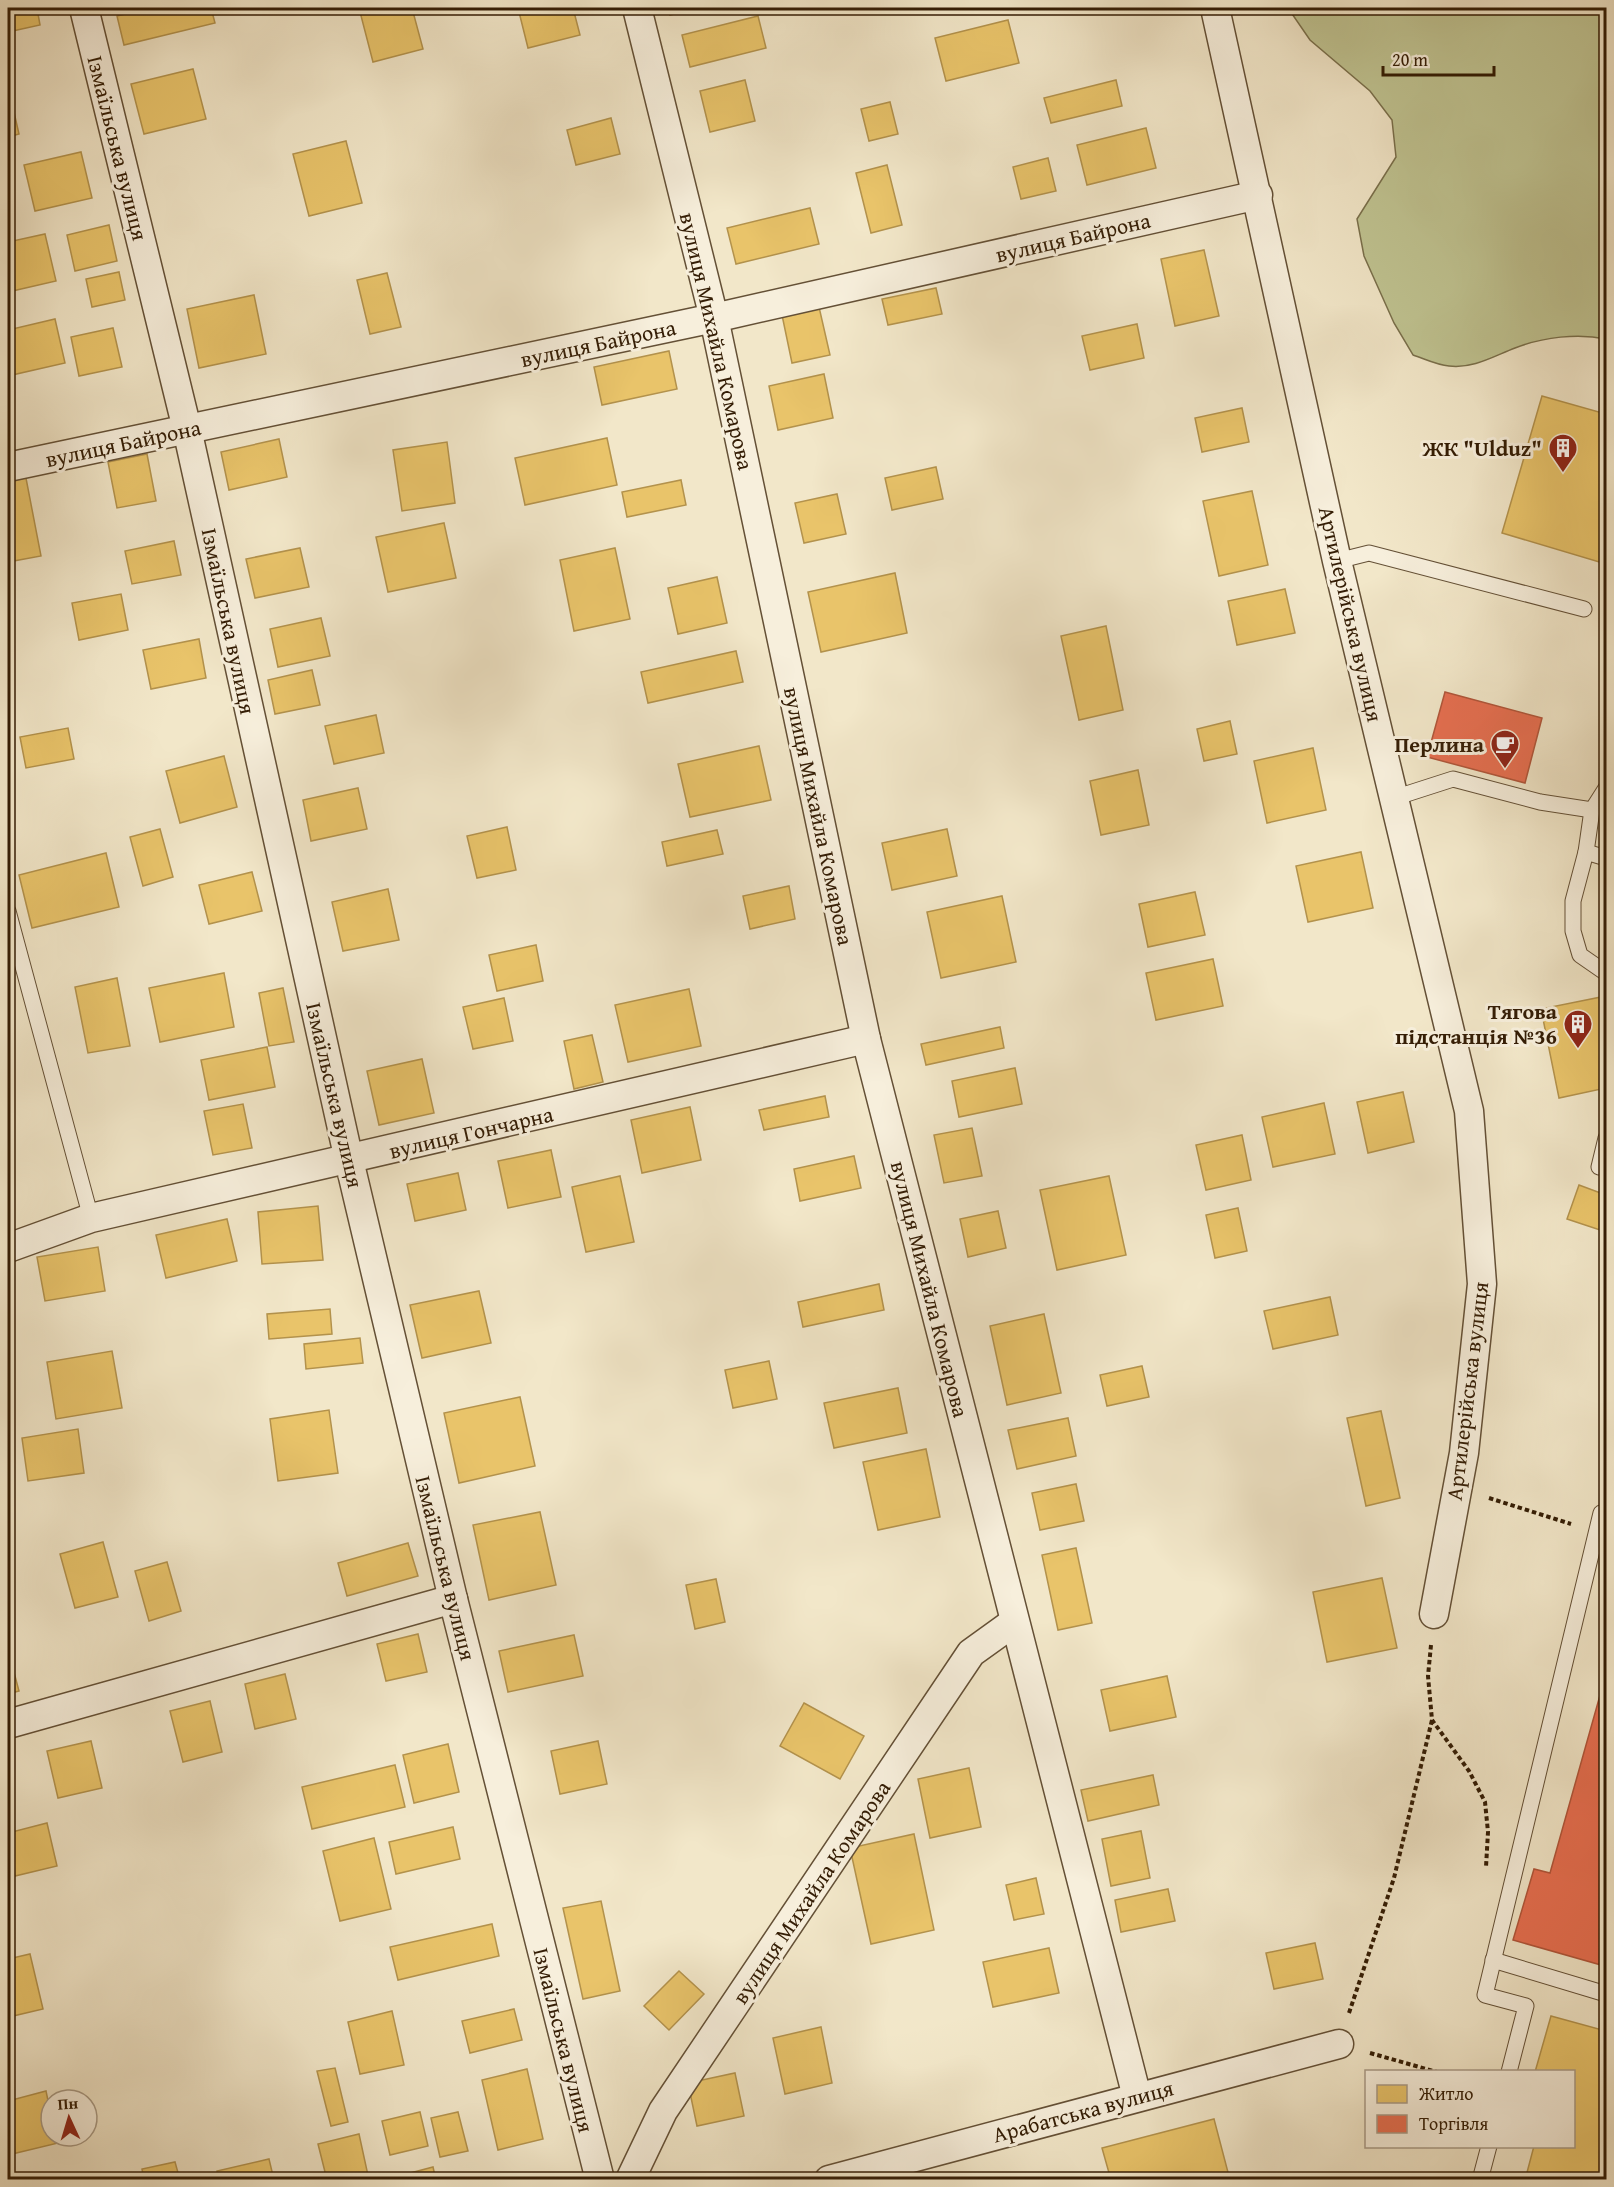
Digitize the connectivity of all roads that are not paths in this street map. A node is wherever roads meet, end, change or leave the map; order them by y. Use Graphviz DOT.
graph roads {
  1 [pos="84,8"];
  2 [pos="637,8"];
  3 [pos="1215,8"];
  4 [pos="1258,195"];
  5 [pos="714,318"];
  6 [pos="187,429"];
  7 [pos="8,467"];
  8 [pos="1337,561"];
  9 [pos="1584,609"];
  10 [pos="1606,788"];
  11 [pos="1394,798"];
  12 [pos="1593,810"];
  13 [pos="1586,852"];
  14 [pos="1606,858"];
  15 [pos="8,911"];
  16 [pos="1606,973"];
  17 [pos="866,1039"];
  18 [pos="1606,1138"];
  19 [pos="349,1160"];
  20 [pos="1599,1167"];
  21 [pos="91,1218"];
  22 [pos="8,1248"];
  23 [pos="1606,1515"];
  24 [pos="453,1599"];
  25 [pos="1434,1614"];
  26 [pos="1014,1622"];
  27 [pos="8,1724"];
  28 [pos="1493,1960"];
  29 [pos="1606,1994"];
  30 [pos="1338,2044"];
  31 [pos="1510,2070"];
  32 [pos="1137,2097"];
  33 [pos="1488,2148"];
  34 [pos="600,2180"];
  35 [pos="630,2180"];
  36 [pos="829,2180"];
  37 [pos="1480,2180"];
  1 -- 6 [label="street, Ізмаїльська вулиця"];
  2 -- 5 [label="street, вулиця Михайла Комарова"];
  3 -- 4 [label="street, Артилерійська вулиця"];
  4 -- 5 [label="street, вулиця Байрона"];
  4 -- 8 [label="street, Артилерійська вулиця"];
  5 -- 6 [label="street, вулиця Байрона"];
  5 -- 17 [label="street, вулиця Михайла Комарова"];
  6 -- 7 [label="street, вулиця Байрона"];
  6 -- 19 [label="street, Ізмаїльська вулиця"];
  8 -- 9 [label="lane"];
  8 -- 11 [label="street, Артилерійська вулиця"];
  10 -- 12 [label="lane"];
  11 -- 12 [label="lane"];
  11 -- 25 [label="street, Артилерійська вулиця"];
  12 -- 13 [label="lane"];
  13 -- 14 [label="lane"];
  13 -- 16 [label="lane"];
  15 -- 21 [label="lane"];
  17 -- 19 [label="street, вулиця Гончарна"];
  17 -- 26 [label="street, вулиця Михайла Комарова"];
  18 -- 20 [label="lane"];
  19 -- 21 [label="street, вулиця Гончарна"];
  19 -- 24 [label="street, Ізмаїльська вулиця"];
  21 -- 22 [label="street, вулиця Гончарна"];
  23 -- 28 [label="lane"];
  24 -- 27 [label="street"];
  24 -- 34 [label="street, Ізмаїльська вулиця"];
  26 -- 32 [label="street, вулиця Михайла Комарова"];
  26 -- 35 [label="street, вулиця Михайла Комарова"];
  28 -- 29 [label="lane"];
  28 -- 31 [label="lane"];
  30 -- 32 [label="street, Арабатська вулиця"];
  32 -- 36 [label="street, Арабатська вулиця"];
  33 -- 37 [label="lane"];
}
